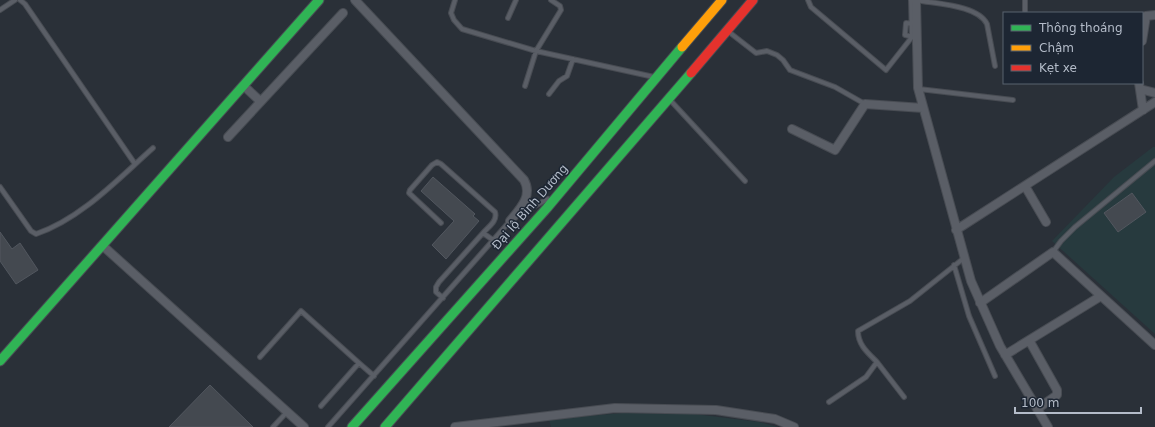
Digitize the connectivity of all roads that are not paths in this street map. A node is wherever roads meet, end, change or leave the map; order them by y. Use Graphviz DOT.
graph roads {
  1 [pos="15,0"];
  2 [pos="20,0"];
  3 [pos="319,0"];
  4 [pos="355,0"];
  5 [pos="455,0"];
  6 [pos="516,0"];
  7 [pos="551,0"];
  8 [pos="722,0"];
  9 [pos="753,0"];
  10 [pos="808,0"];
  11 [pos="911,0"];
  12 [pos="916,0"];
  13 [pos="1025,0"];
  14 [pos="0,10"];
  15 [pos="1025,11"];
  16 [pos="343,13"];
  17 [pos="1155,15"];
  18 [pos="508,18"];
  19 [pos="914,24"];
  20 [pos="727,30"];
  21 [pos="1143,36"];
  22 [pos="914,38"];
  23 [pos="536,51"];
  24 [pos="573,59"];
  25 [pos="995,66"];
  26 [pos="656,77"];
  27 [pos="244,86"];
  28 [pos="525,86"];
  29 [pos="1140,86"];
  30 [pos="918,88"];
  31 [pos="1155,93"];
  32 [pos="549,94"];
  33 [pos="669,99"];
  34 [pos="1013,100"];
  35 [pos="260,101"];
  36 [pos="1155,102"];
  37 [pos="865,104"];
  38 [pos="923,108"];
  39 [pos="1143,110"];
  40 [pos="792,129"];
  41 [pos="228,137"];
  42 [pos="153,148"];
  43 [pos="1155,161"];
  44 [pos="135,164"];
  45 [pos="745,181"];
  46 [pos="0,186"];
  47 [pos="1025,186"];
  48 [pos="560,191"];
  49 [pos="511,220"];
  50 [pos="1046,222"];
  51 [pos="441,223"];
  52 [pos="956,230"];
  53 [pos="483,233"];
  54 [pos="493,240"];
  55 [pos="103,246"];
  56 [pos="1053,252"];
  57 [pos="964,258"];
  58 [pos="954,265"];
  59 [pos="1101,296"];
  60 [pos="442,298"];
  61 [pos="980,303"];
  62 [pos="1028,340"];
  63 [pos="1155,345"];
  64 [pos="1005,355"];
  65 [pos="260,357"];
  66 [pos="0,361"];
  67 [pos="877,362"];
  68 [pos="359,363"];
  69 [pos="374,376"];
  70 [pos="994,376"];
  71 [pos="904,397"];
  72 [pos="829,402"];
  73 [pos="321,406"];
  74 [pos="1037,409"];
  75 [pos="288,412"];
  76 [pos="273,427"];
  77 [pos="304,427"];
  78 [pos="328,427"];
  79 [pos="352,427"];
  80 [pos="385,427"];
  81 [pos="455,427"];
  82 [pos="794,427"];
  83 [pos="1048,427"];
  1 -- 14 [label="lane"];
  2 -- 44 [label="lane"];
  3 -- 27 [label="main road"];
  4 -- 49 [label="street"];
  5 -- 23 [label="lane"];
  6 -- 18 [label="lane"];
  7 -- 23 [label="lane"];
  8 -- 26 [label="main road, Đại lộ Bình Dương"];
  9 -- 20 [label="main road"];
  10 -- 22 [label="lane"];
  11 -- 19 [label="lane"];
  12 -- 19 [label="street"];
  12 -- 25 [label="lane"];
  13 -- 15 [label="lane"];
  16 -- 35 [label="street"];
  17 -- 21 [label="street"];
  19 -- 22 [label="street"];
  19 -- 22 [label="lane"];
  20 -- 33 [label="main road"];
  20 -- 37 [label="lane"];
  22 -- 30 [label="street"];
  23 -- 24 [label="lane"];
  23 -- 28 [label="lane"];
  24 -- 26 [label="lane"];
  24 -- 32 [label="lane"];
  26 -- 48 [label="main road, Đại lộ Bình Dương"];
  27 -- 35 [label="street"];
  27 -- 55 [label="main road"];
  29 -- 31 [label="street"];
  29 -- 39 [label="street"];
  30 -- 34 [label="lane"];
  30 -- 38 [label="street"];
  33 -- 45 [label="lane"];
  33 -- 80 [label="main road"];
  35 -- 41 [label="street"];
  36 -- 39 [label="street"];
  37 -- 38 [label="street"];
  37 -- 40 [label="street"];
  38 -- 52 [label="street"];
  39 -- 47 [label="street"];
  42 -- 44 [label="lane"];
  43 -- 56 [label="lane"];
  44 -- 46 [label="lane"];
  47 -- 50 [label="street"];
  47 -- 52 [label="street"];
  48 -- 49 [label="lane"];
  48 -- 79 [label="main road, Đại lộ Bình Dương"];
  49 -- 54 [label="lane"];
  51 -- 53 [label="lane"];
  52 -- 57 [label="street"];
  53 -- 54 [label="lane"];
  53 -- 60 [label="lane"];
  54 -- 60 [label="lane"];
  55 -- 66 [label="main road"];
  55 -- 75 [label="street"];
  56 -- 59 [label="street"];
  56 -- 61 [label="street"];
  57 -- 58 [label="lane"];
  57 -- 61 [label="street"];
  58 -- 67 [label="lane"];
  58 -- 70 [label="lane"];
  59 -- 62 [label="street"];
  59 -- 63 [label="street"];
  60 -- 69 [label="lane"];
  61 -- 64 [label="street"];
  62 -- 64 [label="street"];
  62 -- 74 [label="street"];
  64 -- 74 [label="street"];
  65 -- 68 [label="lane"];
  67 -- 71 [label="lane"];
  67 -- 72 [label="lane"];
  68 -- 69 [label="lane"];
  68 -- 73 [label="lane"];
  69 -- 78 [label="lane"];
  74 -- 83 [label="street"];
  75 -- 76 [label="lane"];
  75 -- 77 [label="street"];
  81 -- 82 [label="street"];
}
